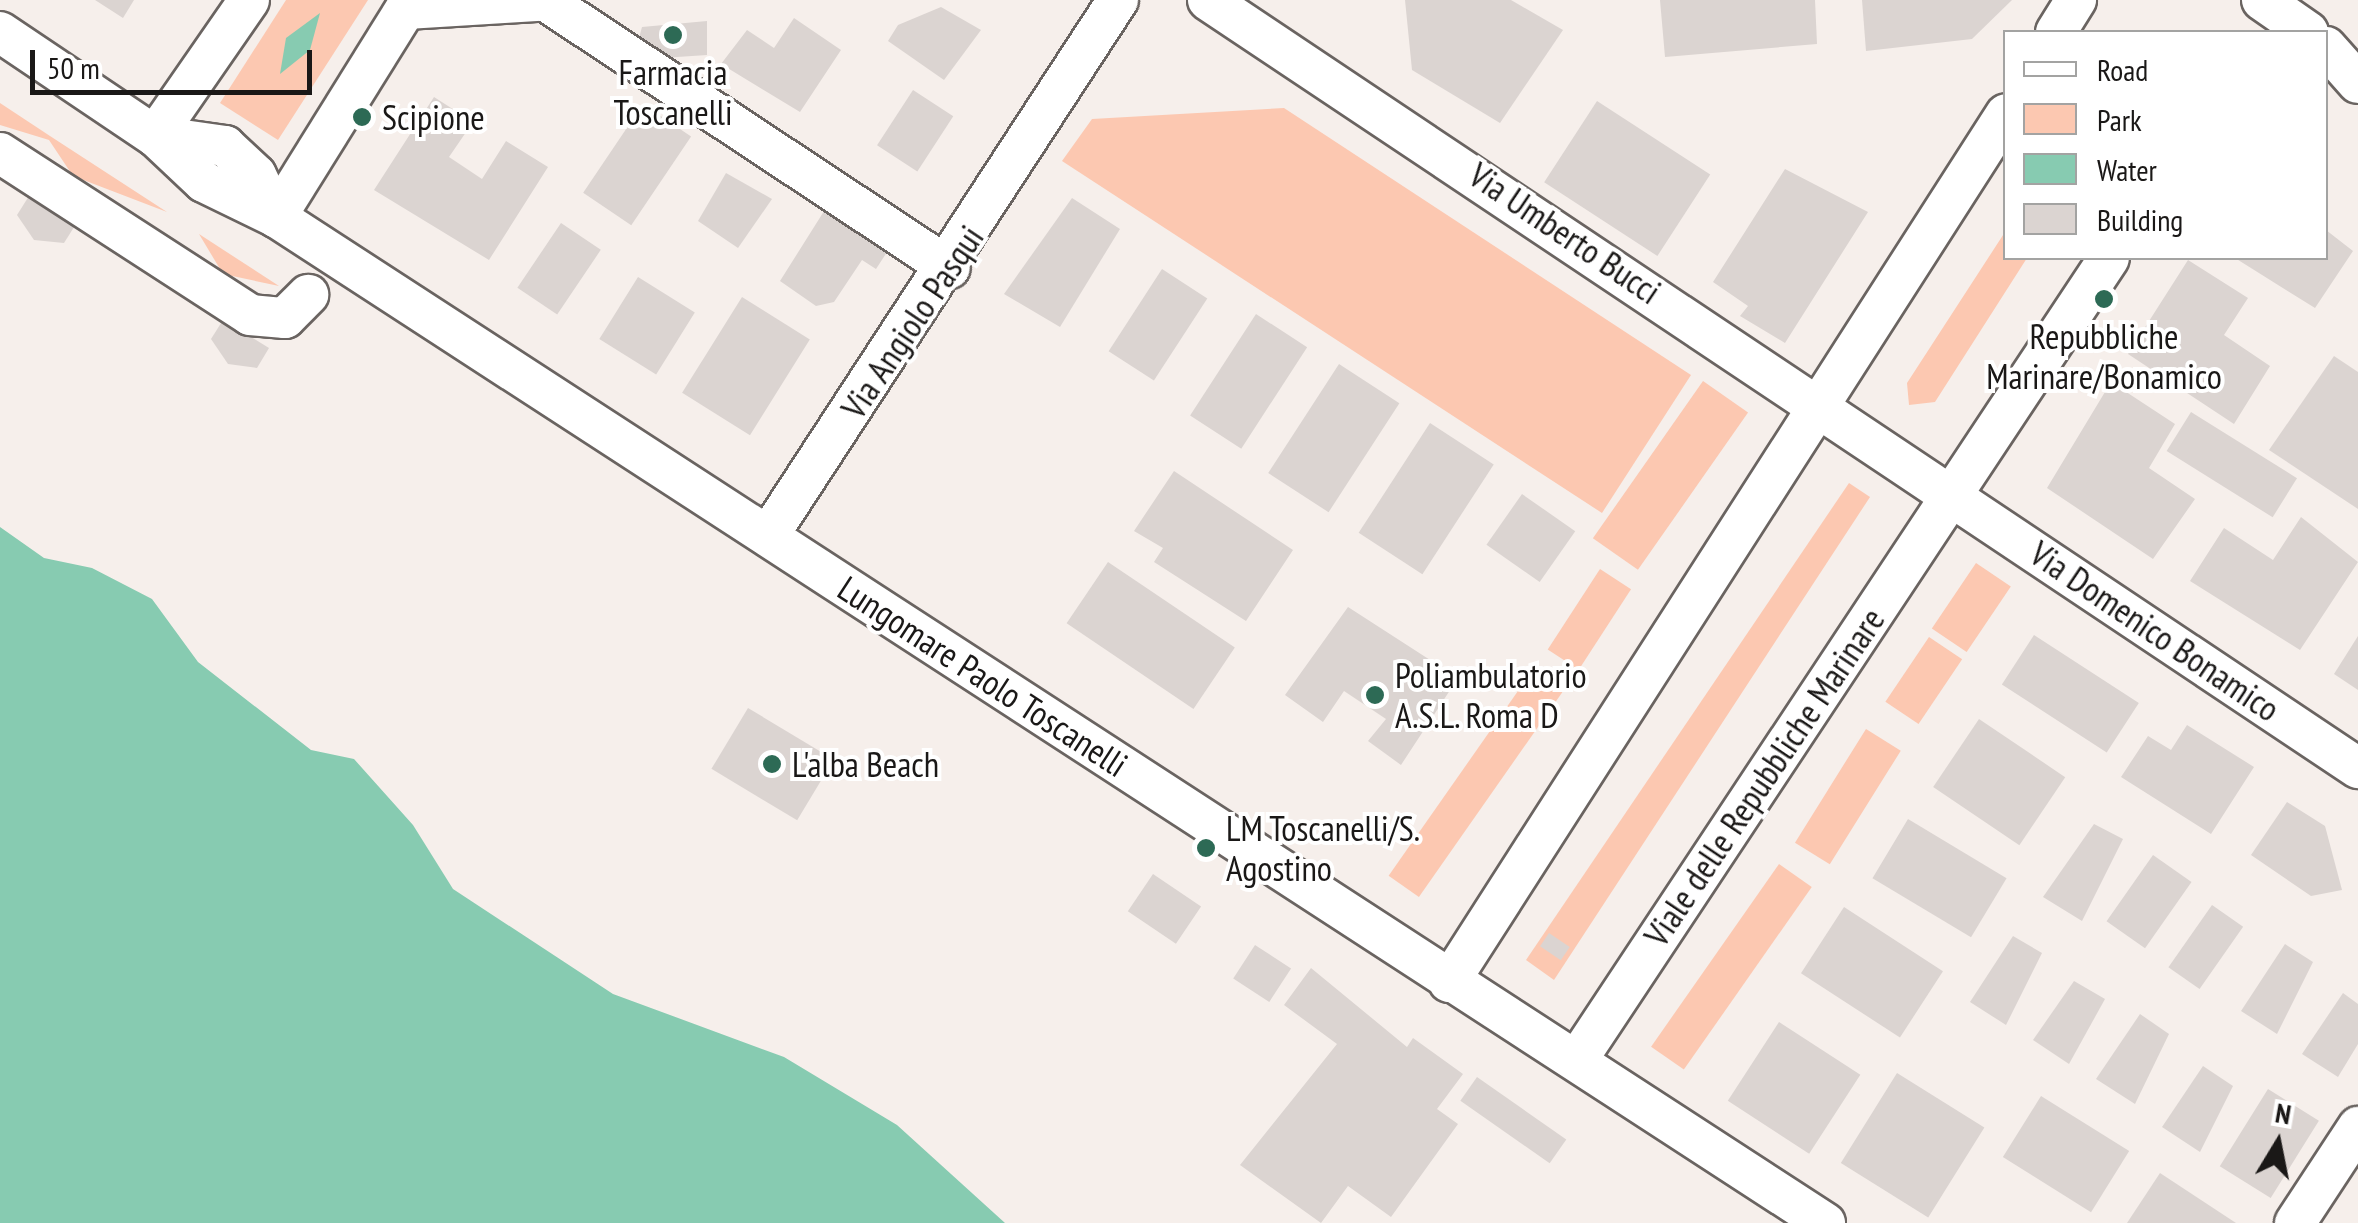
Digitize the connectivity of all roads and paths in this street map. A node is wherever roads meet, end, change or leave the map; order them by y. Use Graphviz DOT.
graph roads {
  1 [pos="249,0"];
  2 [pos="554,0"];
  3 [pos="1118,0"];
  4 [pos="1208,0"];
  5 [pos="2076,0"];
  6 [pos="546,1"];
  7 [pos="409,4"];
  8 [pos="2269,10"];
  9 [pos="2057,30"];
  10 [pos="2304,30"];
  11 [pos="0,32"];
  12 [pos="2328,49"];
  13 [pos="2358,83"];
  14 [pos="2003,119"];
  15 [pos="155,136"];
  16 [pos="0,153"];
  17 [pos="276,217"];
  18 [pos="2108,260"];
  19 [pos="950,268"];
  20 [pos="308,295"];
  21 [pos="1824,408"];
  22 [pos="1952,494"];
  23 [pos="768,536"];
  24 [pos="2358,768"];
  25 [pos="1449,982"];
  26 [pos="1577,1060"];
  27 [pos="2358,1126"];
  28 [pos="1825,1223"];
  29 [pos="2295,1223"];
  1 -- 15 [label="street"];
  2 -- 6 [label="street"];
  3 -- 19 [label="street, Via Angiolo Pasqui"];
  4 -- 21 [label="street, Via Umberto Bucci"];
  5 -- 9 [label="street"];
  6 -- 7 [label="street"];
  6 -- 19 [label="street"];
  7 -- 17 [label="street"];
  8 -- 10 [label="street"];
  11 -- 15 [label="street"];
  12 -- 13 [label="street"];
  14 -- 21 [label="street"];
  15 -- 17 [label="street, Lungomare Paolo Toscanelli"];
  16 -- 20 [label="street"];
  17 -- 23 [label="street, Lungomare Paolo Toscanelli"];
  18 -- 22 [label="street, Viale delle Repubbliche Marinare"];
  19 -- 23 [label="street, Via Angiolo Pasqui"];
  21 -- 22 [label="street"];
  21 -- 25 [label="street"];
  22 -- 24 [label="street, Via Domenico Bonamico"];
  22 -- 26 [label="street, Viale delle Repubbliche Marinare"];
  23 -- 25 [label="street, Lungomare Paolo Toscanelli"];
  25 -- 26 [label="street, Lungomare Paolo Toscanelli"];
  26 -- 28 [label="street, Lungomare Paolo Toscanelli"];
  27 -- 29 [label="street"];
}
